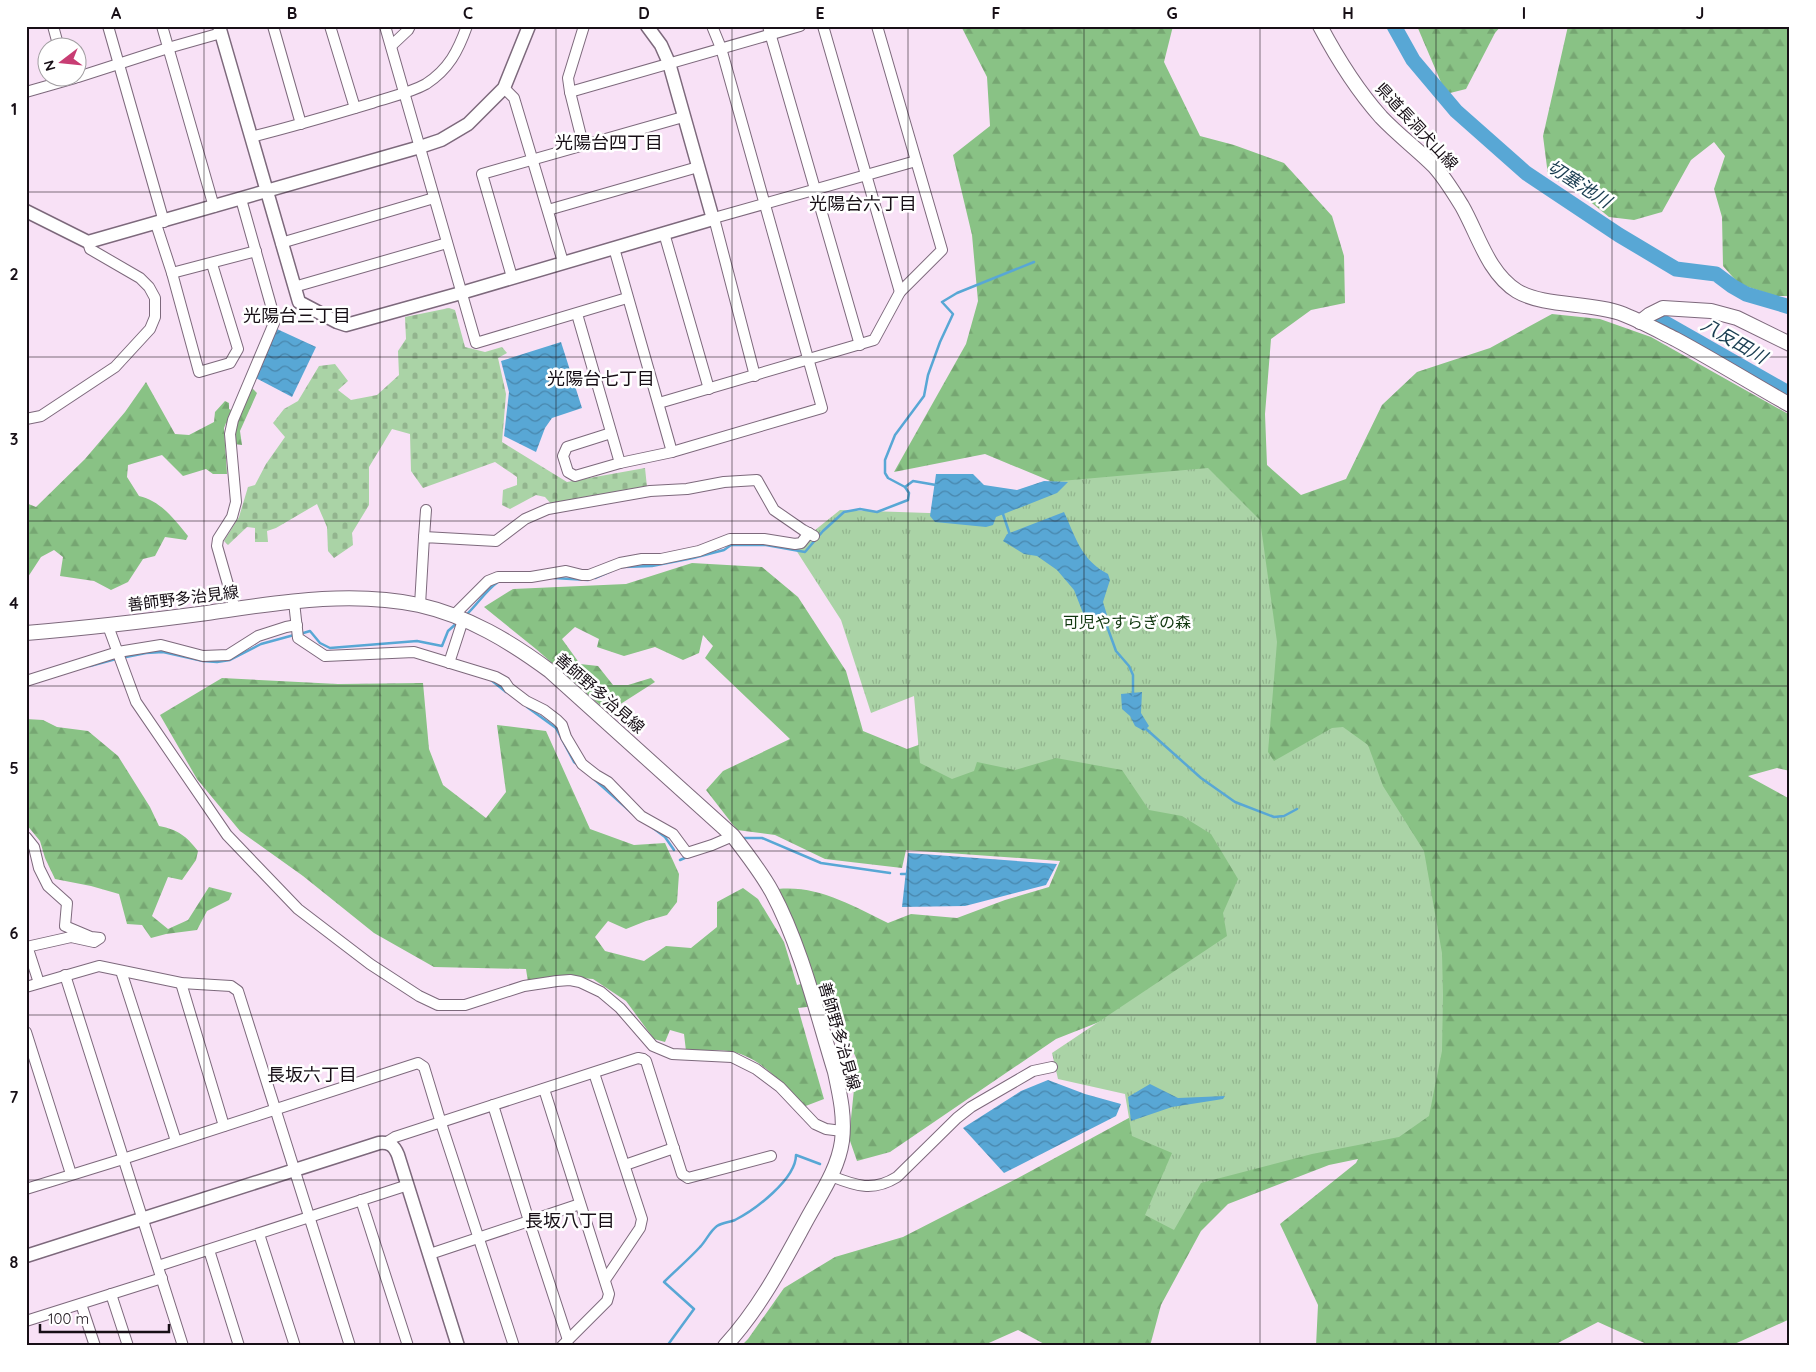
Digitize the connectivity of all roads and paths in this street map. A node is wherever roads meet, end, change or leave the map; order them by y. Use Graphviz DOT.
graph roads {
  1 [pos="108,26"];
  2 [pos="162,26"];
  3 [pos="273,26"];
  4 [pos="330,26"];
  5 [pos="385,26"];
  6 [pos="410,26"];
  7 [pos="467,26"];
  8 [pos="529,26"];
  9 [pos="584,26"];
  10 [pos="647,26"];
  11 [pos="712,26"];
  12 [pos="800,26"];
  13 [pos="823,26"];
  14 [pos="877,26"];
  15 [pos="1320,26"];
  16 [pos="220,30"];
  17 [pos="769,30"];
  18 [pos="391,46"];
  19 [pos="168,48"];
  20 [pos="721,48"];
  21 [pos="669,63"];
  22 [pos="119,64"];
  23 [pos="88,73"];
  24 [pos="39,88"];
  25 [pos="504,88"];
  26 [pos="26,92"];
  27 [pos="405,92"];
  28 [pos="570,92"];
  29 [pos="356,108"];
  30 [pos="684,117"];
  31 [pos="301,124"];
  32 [pos="251,137"];
  33 [pos="583,144"];
  34 [pos="420,147"];
  35 [pos="533,159"];
  36 [pos="916,161"];
  37 [pos="698,167"];
  38 [pos="867,175"];
  39 [pos="816,189"];
  40 [pos="266,192"];
  41 [pos="434,198"];
  42 [pos="241,199"];
  43 [pos="764,203"];
  44 [pos="214,207"];
  45 [pos="548,210"];
  46 [pos="26,211"];
  47 [pos="714,218"];
  48 [pos="160,223"];
  49 [pos="664,233"];
  50 [pos="88,242"];
  51 [pos="281,243"];
  52 [pos="447,243"];
  53 [pos="614,248"];
  54 [pos="256,250"];
  55 [pos="563,262"];
  56 [pos="212,264"];
  57 [pos="172,273"];
  58 [pos="512,277"];
  59 [pos="294,288"];
  60 [pos="900,292"];
  61 [pos="462,293"];
  62 [pos="627,298"];
  63 [pos="577,314"];
  64 [pos="1640,322"];
  65 [pos="860,344"];
  66 [pos="1790,344"];
  67 [pos="809,360"];
  68 [pos="755,376"];
  69 [pos="709,389"];
  70 [pos="659,403"];
  71 [pos="1790,405"];
  72 [pos="26,420"];
  73 [pos="611,434"];
  74 [pos="672,452"];
  75 [pos="620,463"];
  76 [pos="426,510"];
  77 [pos="424,537"];
  78 [pos="294,602"];
  79 [pos="420,605"];
  80 [pos="235,609"];
  81 [pos="459,621"];
  82 [pos="108,626"];
  83 [pos="297,631"];
  84 [pos="26,633"];
  85 [pos="118,652"];
  86 [pos="449,663"];
  87 [pos="26,681"];
  88 [pos="733,836"];
  89 [pos="26,837"];
  90 [pos="121,970"];
  91 [pos="65,975"];
  92 [pos="39,983"];
  93 [pos="181,983"];
  94 [pos="26,988"];
  95 [pos="26,1032"];
  96 [pos="653,1046"];
  97 [pos="643,1059"];
  98 [pos="1052,1067"];
  99 [pos="594,1073"];
  100 [pos="544,1088"];
  101 [pos="492,1105"];
  102 [pos="275,1110"];
  103 [pos="440,1123"];
  104 [pos="224,1126"];
  105 [pos="842,1131"];
  106 [pos="176,1141"];
  107 [pos="387,1142"];
  108 [pos="674,1148"];
  109 [pos="770,1156"];
  110 [pos="123,1159"];
  111 [pos="625,1165"];
  112 [pos="294,1170"];
  113 [pos="71,1174"];
  114 [pos="831,1176"];
  115 [pos="408,1185"];
  116 [pos="26,1189"];
  117 [pos="361,1200"];
  118 [pos="580,1204"];
  119 [pos="310,1217"];
  120 [pos="143,1218"];
  121 [pos="528,1221"];
  122 [pos="260,1234"];
  123 [pos="478,1237"];
  124 [pos="209,1250"];
  125 [pos="430,1254"];
  126 [pos="26,1256"];
  127 [pos="158,1266"];
  128 [pos="162,1278"];
  129 [pos="605,1280"];
  130 [pos="111,1294"];
  131 [pos="81,1304"];
  132 [pos="26,1321"];
  133 [pos="565,1343"];
  134 [pos="95,1346"];
  135 [pos="128,1346"];
  136 [pos="183,1346"];
  137 [pos="239,1346"];
  138 [pos="295,1346"];
  139 [pos="350,1346"];
  140 [pos="408,1346"];
  141 [pos="458,1346"];
  142 [pos="514,1346"];
  143 [pos="725,1346"];
  1 -- 22 [label="street"];
  2 -- 19 [label="street"];
  3 -- 31 [label="street"];
  4 -- 29 [label="street"];
  5 -- 18 [label="street"];
  6 -- 18 [label="street"];
  7 -- 27 [label="street"];
  8 -- 25 [label="street"];
  9 -- 28 [label="street"];
  10 -- 21 [label="street"];
  11 -- 20 [label="street"];
  12 -- 17 [label="street"];
  13 -- 38 [label="street"];
  14 -- 36 [label="street"];
  15 -- 64 [label="main road, 県道長洞犬山線"];
  16 -- 19 [label="street"];
  16 -- 32 [label="street"];
  17 -- 20 [label="street"];
  17 -- 39 [label="street"];
  18 -- 27 [label="street"];
  19 -- 22 [label="street"];
  19 -- 44 [label="street"];
  20 -- 21 [label="street"];
  20 -- 43 [label="street"];
  21 -- 28 [label="street"];
  21 -- 30 [label="street"];
  22 -- 23 [label="street"];
  22 -- 48 [label="street"];
  24 -- 26 [label="street"];
  25 -- 34 [label="street"];
  25 -- 35 [label="street"];
  27 -- 29 [label="street"];
  27 -- 34 [label="street"];
  28 -- 33 [label="street"];
  29 -- 31 [label="street"];
  30 -- 33 [label="street"];
  30 -- 37 [label="street"];
  31 -- 32 [label="street"];
  32 -- 40 [label="street"];
  33 -- 35 [label="street"];
  34 -- 40 [label="street"];
  34 -- 41 [label="street"];
  35 -- 45 [label="street"];
  35 -- 58 [label="street"];
  36 -- 38 [label="street"];
  36 -- 60 [label="street"];
  37 -- 45 [label="street"];
  37 -- 47 [label="street"];
  38 -- 39 [label="street"];
  38 -- 60 [label="street"];
  39 -- 43 [label="street"];
  39 -- 65 [label="street"];
  40 -- 42 [label="street"];
  40 -- 51 [label="street"];
  41 -- 51 [label="street"];
  41 -- 52 [label="street"];
  42 -- 44 [label="street"];
  42 -- 54 [label="street"];
  43 -- 47 [label="street"];
  43 -- 67 [label="street"];
  44 -- 48 [label="street"];
  45 -- 55 [label="street"];
  46 -- 50 [label="street"];
  47 -- 49 [label="street"];
  47 -- 68 [label="street"];
  48 -- 50 [label="street"];
  48 -- 57 [label="street"];
  49 -- 53 [label="street"];
  49 -- 69 [label="street"];
  50 -- 72 [label="street"];
  51 -- 59 [label="street"];
  52 -- 59 [label="street"];
  52 -- 61 [label="street"];
  53 -- 55 [label="street"];
  53 -- 62 [label="street"];
  54 -- 56 [label="street"];
  54 -- 80 [label="street"];
  55 -- 58 [label="street"];
  56 -- 57 [label="street"];
  56 -- 57 [label="street"];
  58 -- 61 [label="street"];
  59 -- 61 [label="street"];
  60 -- 65 [label="street"];
  61 -- 63 [label="street"];
  62 -- 63 [label="street"];
  62 -- 70 [label="street"];
  63 -- 73 [label="street"];
  64 -- 66 [label="main road"];
  64 -- 71 [label="main road, 県道長洞犬山線"];
  65 -- 67 [label="street"];
  67 -- 68 [label="street"];
  67 -- 74 [label="street"];
  68 -- 69 [label="street"];
  69 -- 70 [label="street"];
  70 -- 74 [label="street"];
  73 -- 75 [label="street"];
  73 -- 75 [label="street"];
  74 -- 75 [label="street"];
  76 -- 77 [label="street"];
  77 -- 79 [label="street"];
  77 -- 81 [label="street"];
  78 -- 79 [label="main road, 善師野多治見線"];
  78 -- 80 [label="main road, 善師野多治見線"];
  78 -- 83 [label="street"];
  79 -- 81 [label="main road, 善師野多治見線"];
  80 -- 82 [label="main road, 善師野多治見線"];
  81 -- 86 [label="street"];
  81 -- 88 [label="main road, 善師野多治見線"];
  82 -- 84 [label="main road, 善師野多治見線"];
  82 -- 85 [label="street, 善師野多治見線"];
  83 -- 85 [label="street"];
  83 -- 86 [label="street"];
  85 -- 87 [label="street"];
  85 -- 96 [label="street, 善師野多治見線"];
  86 -- 88 [label="street"];
  88 -- 105 [label="main road, 善師野多治見線"];
  89 -- 92 [label="street"];
  90 -- 91 [label="street"];
  90 -- 93 [label="street"];
  90 -- 106 [label="street"];
  91 -- 92 [label="street"];
  91 -- 110 [label="street"];
  92 -- 94 [label="street"];
  93 -- 102 [label="street"];
  93 -- 104 [label="street"];
  95 -- 113 [label="street"];
  96 -- 97 [label="street"];
  96 -- 105 [label="street, 善師野多治見線"];
  97 -- 99 [label="street"];
  97 -- 108 [label="street"];
  98 -- 114 [label="street"];
  99 -- 100 [label="street"];
  99 -- 111 [label="street"];
  100 -- 101 [label="street"];
  100 -- 118 [label="street"];
  101 -- 103 [label="street"];
  101 -- 121 [label="street"];
  102 -- 103 [label="street"];
  102 -- 104 [label="street"];
  102 -- 112 [label="street"];
  103 -- 107 [label="street"];
  103 -- 123 [label="street"];
  104 -- 106 [label="street"];
  105 -- 114 [label="main road, 善師野多治見線"];
  106 -- 110 [label="street"];
  107 -- 112 [label="street"];
  107 -- 115 [label="street"];
  108 -- 109 [label="street"];
  108 -- 111 [label="street"];
  110 -- 113 [label="street"];
  110 -- 120 [label="street"];
  111 -- 129 [label="street"];
  112 -- 119 [label="street"];
  112 -- 120 [label="street"];
  113 -- 116 [label="street"];
  114 -- 143 [label="main road, 善師野多治見線"];
  115 -- 117 [label="street"];
  115 -- 125 [label="street"];
  117 -- 119 [label="street"];
  117 -- 140 [label="street"];
  118 -- 121 [label="street"];
  118 -- 129 [label="street"];
  119 -- 122 [label="street"];
  119 -- 139 [label="street"];
  120 -- 126 [label="street"];
  120 -- 127 [label="street"];
  121 -- 123 [label="street"];
  121 -- 133 [label="street"];
  122 -- 124 [label="street"];
  122 -- 138 [label="street"];
  123 -- 125 [label="street"];
  123 -- 142 [label="street"];
  124 -- 127 [label="street"];
  124 -- 137 [label="street"];
  125 -- 141 [label="street"];
  127 -- 128 [label="street"];
  128 -- 130 [label="street"];
  128 -- 136 [label="street"];
  129 -- 133 [label="street"];
  130 -- 131 [label="street"];
  130 -- 135 [label="street"];
  131 -- 132 [label="street"];
  131 -- 134 [label="street"];
}
